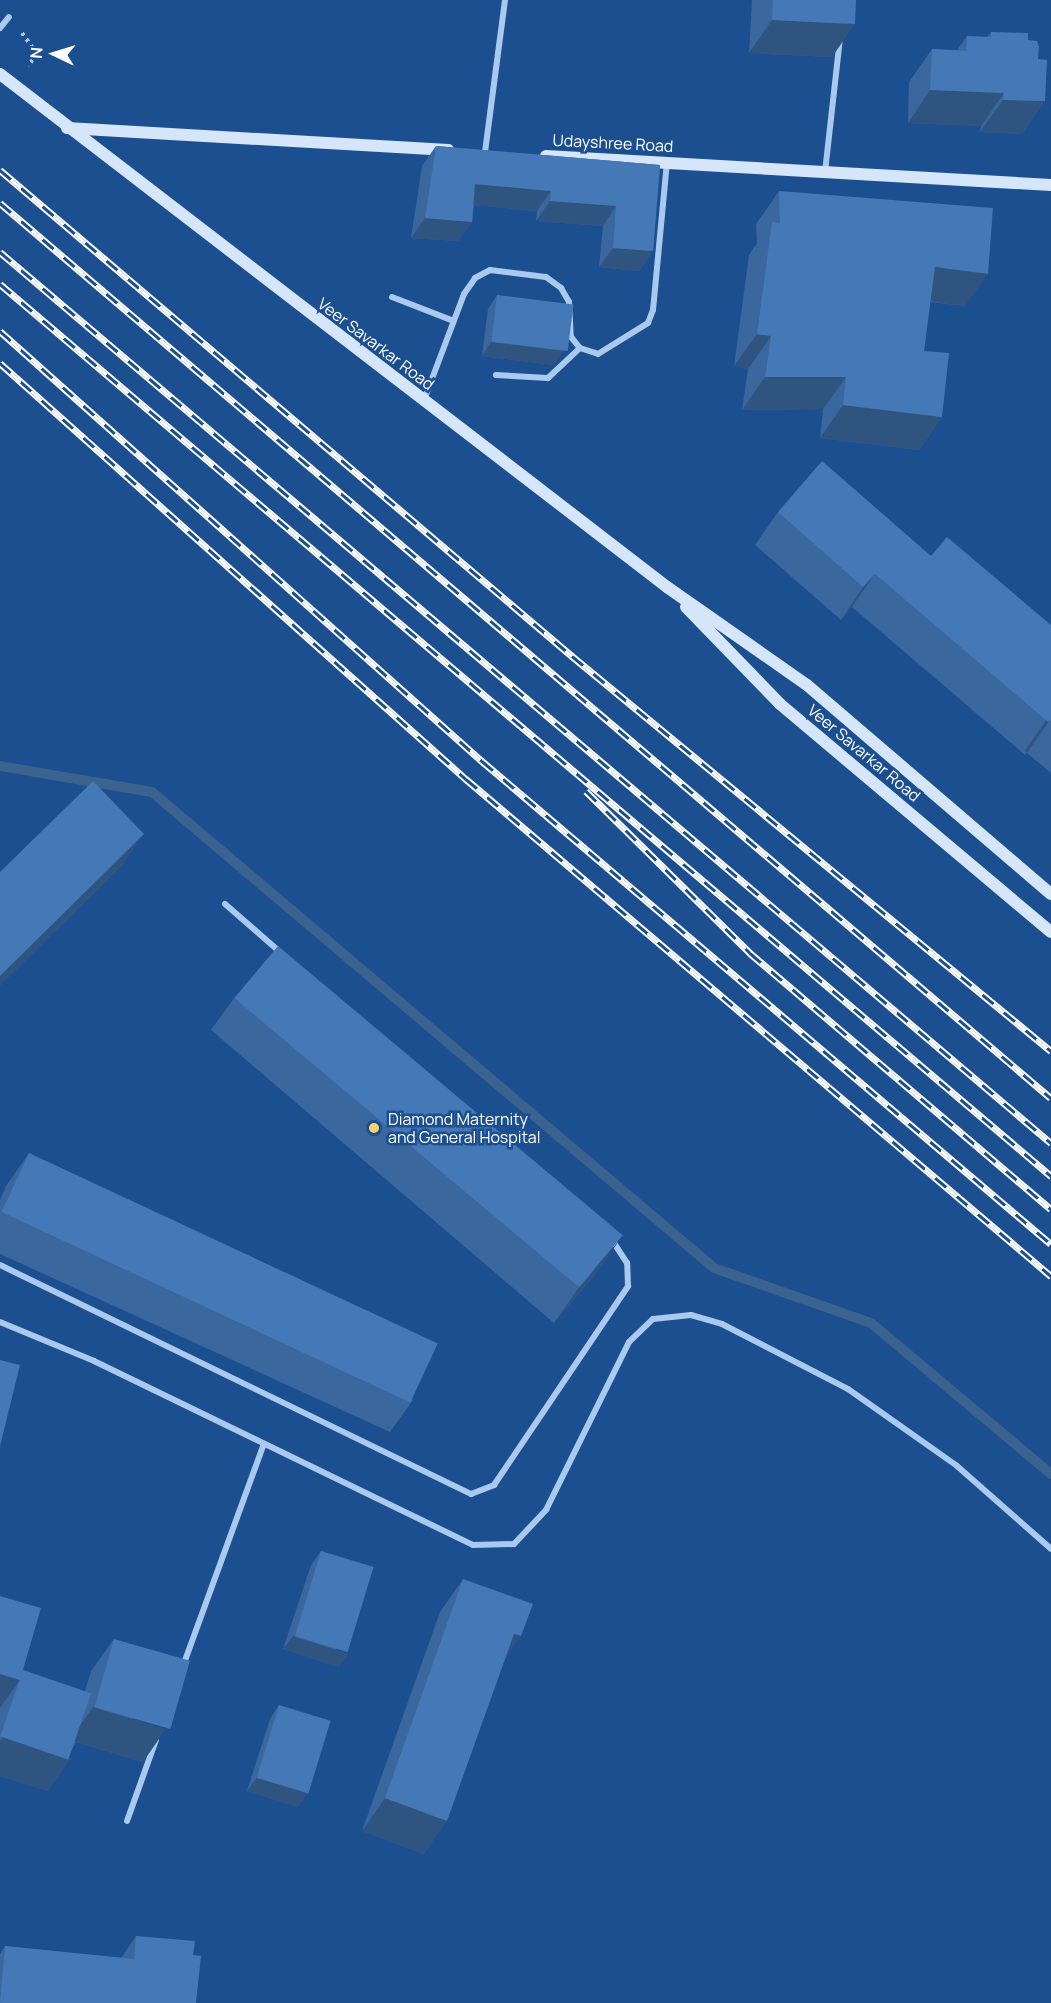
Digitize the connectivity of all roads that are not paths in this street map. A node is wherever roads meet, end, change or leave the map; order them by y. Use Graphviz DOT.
graph roads {
  1 [pos="505,0"];
  2 [pos="9,17"];
  3 [pos="0,28"];
  4 [pos="841,34"];
  5 [pos="0,74"];
  6 [pos="66,128"];
  7 [pos="479,152"];
  8 [pos="531,155"];
  9 [pos="667,163"];
  10 [pos="825,172"];
  11 [pos="1051,185"];
  12 [pos="392,297"];
  13 [pos="454,321"];
  14 [pos="580,348"];
  15 [pos="496,375"];
  16 [pos="424,401"];
  17 [pos="667,587"];
  18 [pos="1051,894"];
  19 [pos="225,904"];
  20 [pos="1051,932"];
  21 [pos="288,959"];
  22 [pos="603,1232"];
  23 [pos="0,1265"];
  24 [pos="0,1322"];
  25 [pos="264,1444"];
  26 [pos="1051,1549"];
  27 [pos="179,1677"];
  28 [pos="159,1732"];
  29 [pos="127,1821"];
  1 -- 7 [label="street"];
  2 -- 3 [label="street"];
  4 -- 10 [label="street"];
  5 -- 6 [label="street, Veer Savarkar Road"];
  6 -- 7 [label="street"];
  6 -- 16 [label="street, Veer Savarkar Road"];
  8 -- 9 [label="street, Udayshree Road"];
  9 -- 10 [label="street, Udayshree Road"];
  9 -- 14 [label="street"];
  10 -- 11 [label="street, Udayshree Road"];
  12 -- 13 [label="street"];
  13 -- 14 [label="street"];
  13 -- 16 [label="street"];
  14 -- 15 [label="street"];
  16 -- 17 [label="street, Veer Savarkar Road"];
  17 -- 18 [label="street, Veer Savarkar Road"];
  17 -- 20 [label="street, Veer Savarkar Road"];
  19 -- 21 [label="street"];
  22 -- 23 [label="street"];
  24 -- 25 [label="street"];
  25 -- 26 [label="street"];
  25 -- 27 [label="street"];
  28 -- 29 [label="street"];
}
